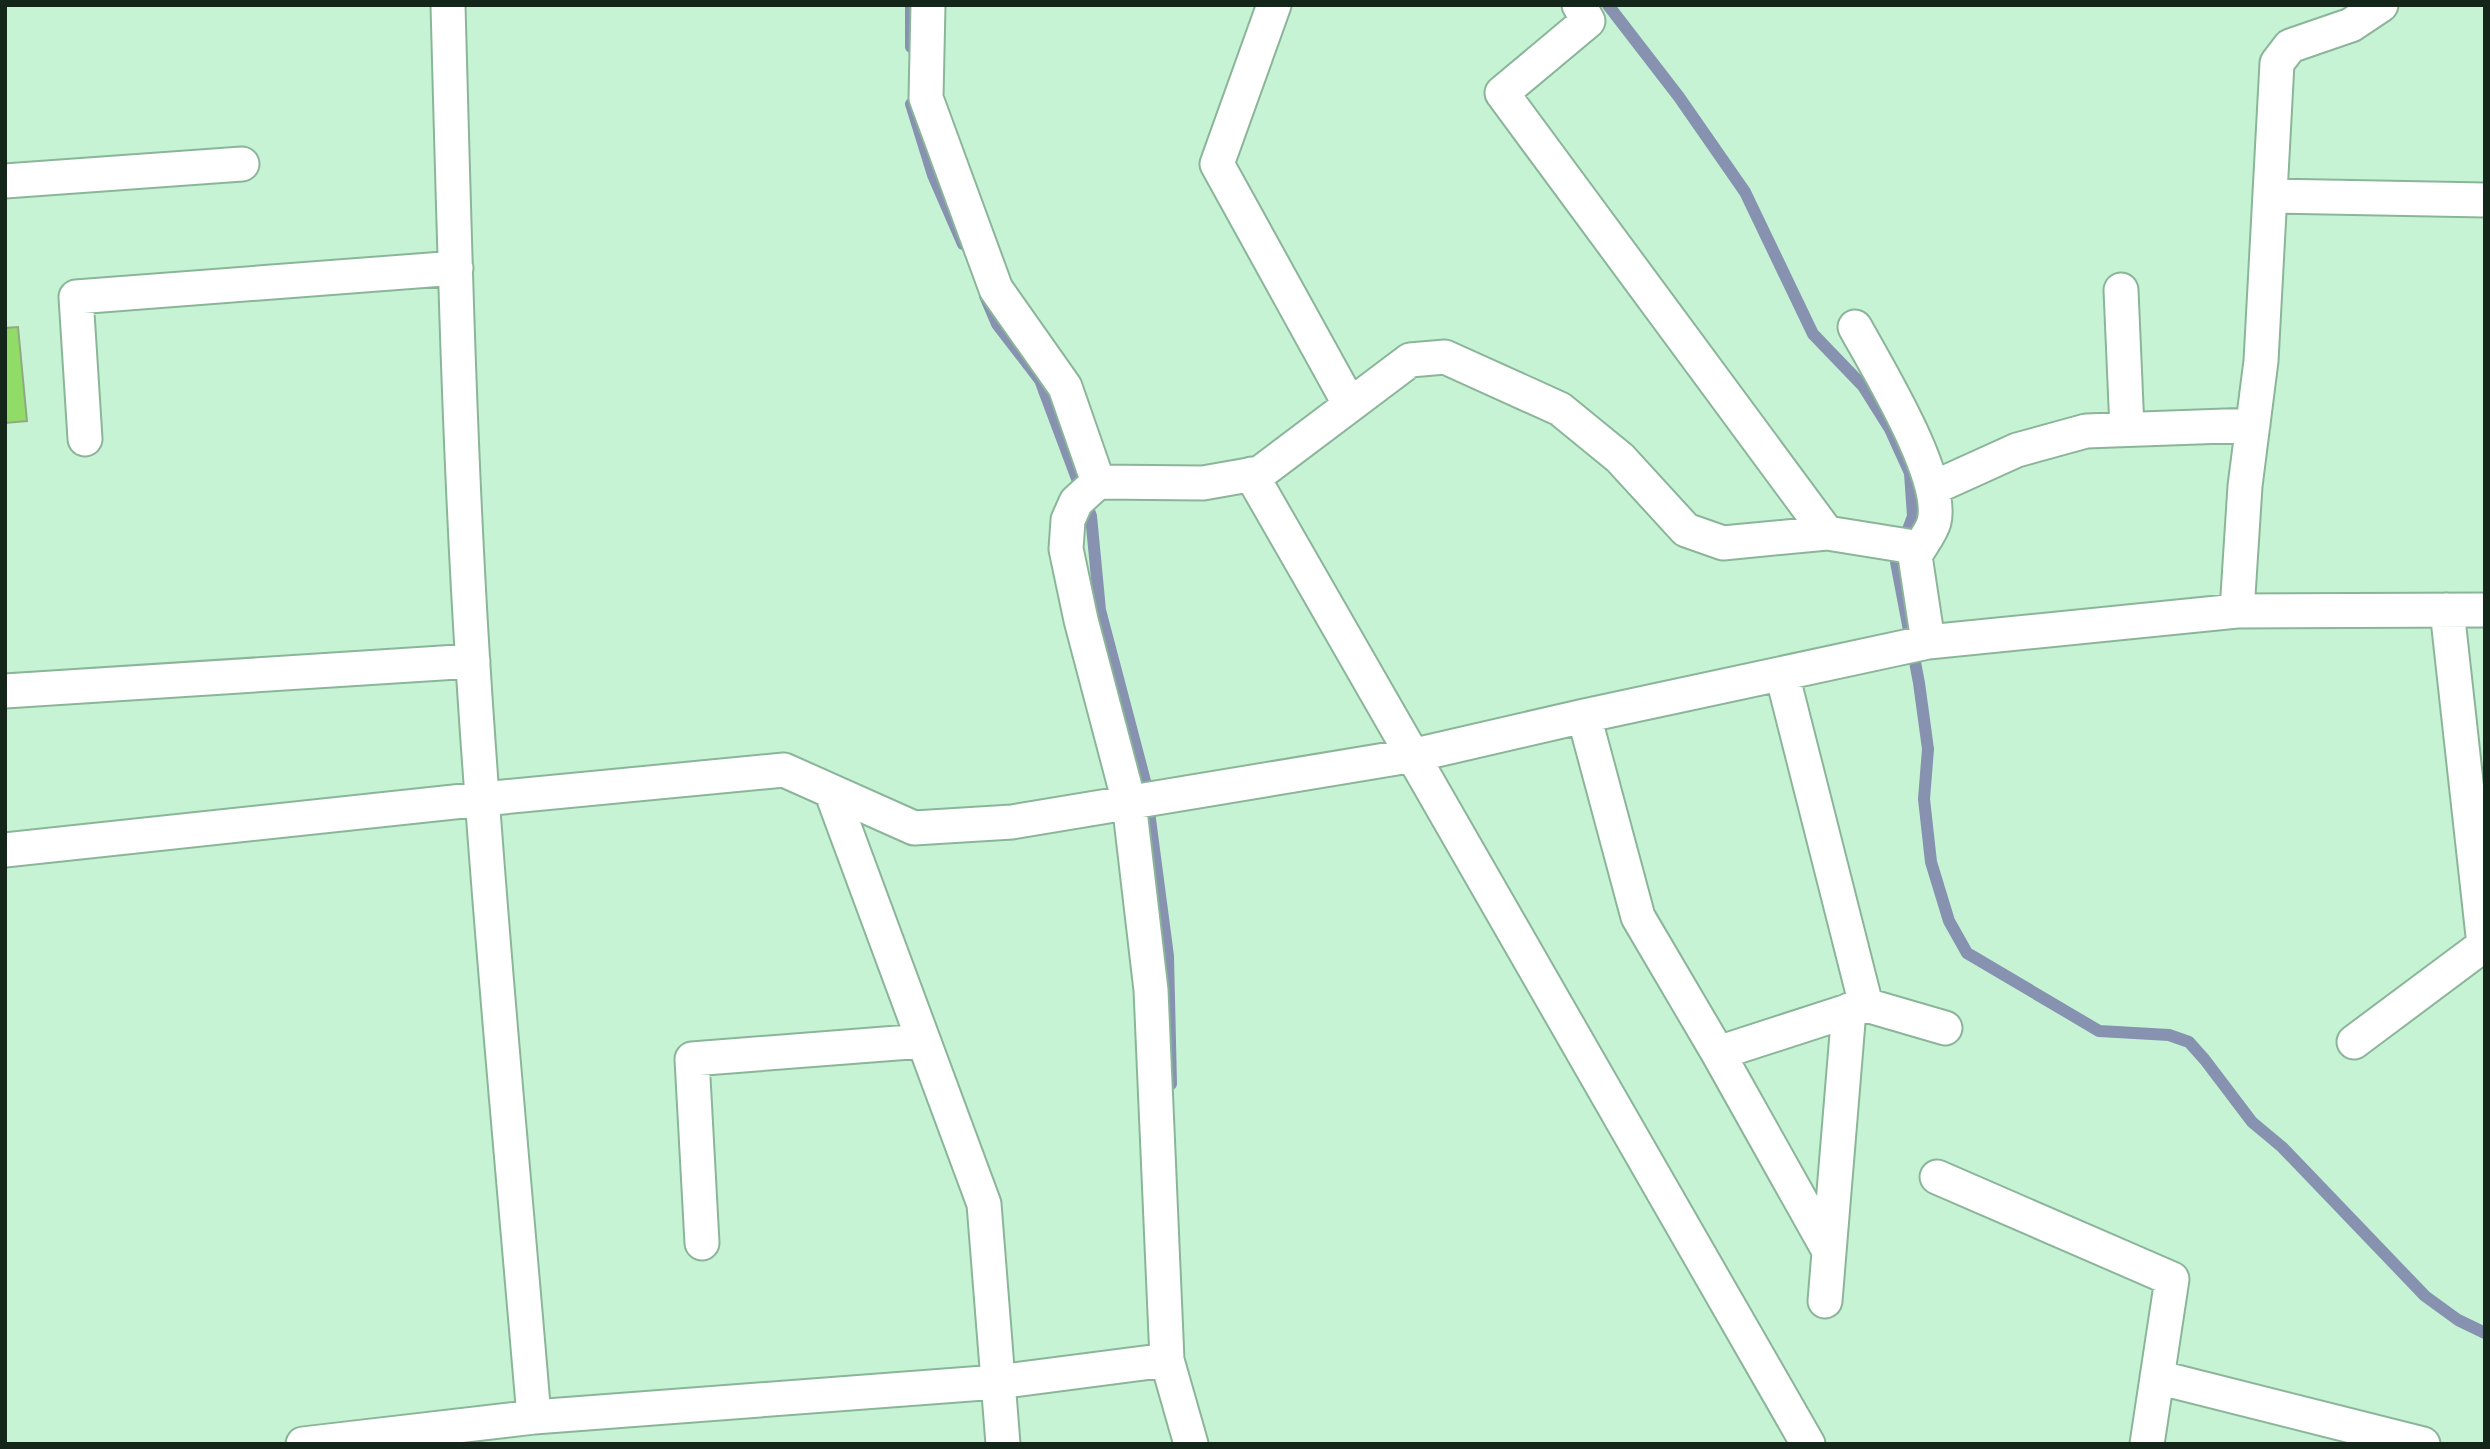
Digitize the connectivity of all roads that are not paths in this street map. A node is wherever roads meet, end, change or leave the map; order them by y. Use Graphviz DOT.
graph roads {
  1 [pos="447,5"];
  2 [pos="929,5"];
  3 [pos="1274,5"];
  4 [pos="1579,5"];
  5 [pos="2381,5"];
  6 [pos="242,164"];
  7 [pos="5,181"];
  8 [pos="2270,196"];
  9 [pos="2485,200"];
  10 [pos="456,268"];
  11 [pos="2121,290"];
  12 [pos="1856,327"];
  13 [pos="1350,405"];
  14 [pos="2253,425"];
  15 [pos="2127,429"];
  16 [pos="85,439"];
  17 [pos="1251,474"];
  18 [pos="1933,488"];
  19 [pos="1088,491"];
  20 [pos="1827,533"];
  21 [pos="1904,549"];
  22 [pos="2447,610"];
  23 [pos="2485,610"];
  24 [pos="2237,611"];
  25 [pos="1917,644"];
  26 [pos="473,661"];
  27 [pos="1782,674"];
  28 [pos="5,691"];
  29 [pos="1584,716"];
  30 [pos="1415,755"];
  31 [pos="831,791"];
  32 [pos="482,799"];
  33 [pos="1142,799"];
  34 [pos="5,850"];
  35 [pos="1857,1007"];
  36 [pos="1945,1028"];
  37 [pos="923,1041"];
  38 [pos="2354,1042"];
  39 [pos="1718,1053"];
  40 [pos="1937,1177"];
  41 [pos="702,1243"];
  42 [pos="1829,1251"];
  43 [pos="1825,1301"];
  44 [pos="1167,1360"];
  45 [pos="2157,1377"];
  46 [pos="998,1382"];
  47 [pos="534,1417"];
  48 [pos="303,1444"];
  49 [pos="1003,1444"];
  50 [pos="1191,1444"];
  51 [pos="1808,1444"];
  52 [pos="2147,1444"];
  53 [pos="2423,1444"];
  1 -- 10 [label="street"];
  2 -- 19 [label="street"];
  3 -- 13 [label="street"];
  4 -- 20 [label="street"];
  5 -- 8 [label="street"];
  6 -- 7 [label="street"];
  8 -- 9 [label="street"];
  8 -- 14 [label="street"];
  10 -- 16 [label="street"];
  10 -- 26 [label="street"];
  11 -- 15 [label="street"];
  12 -- 18 [label="street"];
  13 -- 17 [label="street"];
  13 -- 20 [label="street"];
  14 -- 15 [label="street"];
  14 -- 24 [label="street"];
  15 -- 18 [label="street"];
  17 -- 19 [label="street"];
  17 -- 30 [label="street"];
  18 -- 21 [label="street"];
  19 -- 33 [label="street"];
  20 -- 21 [label="street"];
  21 -- 25 [label="street"];
  22 -- 23 [label="street"];
  22 -- 24 [label="street"];
  22 -- 38 [label="street"];
  24 -- 25 [label="street"];
  25 -- 27 [label="street"];
  26 -- 28 [label="street"];
  26 -- 32 [label="street"];
  27 -- 29 [label="street"];
  27 -- 35 [label="street"];
  29 -- 30 [label="street"];
  29 -- 39 [label="street"];
  30 -- 33 [label="street"];
  30 -- 51 [label="street"];
  31 -- 32 [label="street"];
  31 -- 33 [label="street"];
  31 -- 37 [label="street"];
  32 -- 34 [label="street"];
  32 -- 47 [label="street"];
  33 -- 44 [label="street"];
  35 -- 36 [label="street"];
  35 -- 39 [label="street"];
  35 -- 42 [label="street"];
  37 -- 41 [label="street"];
  37 -- 46 [label="street"];
  39 -- 42 [label="street"];
  40 -- 45 [label="street"];
  42 -- 43 [label="street"];
  44 -- 46 [label="street"];
  44 -- 50 [label="street"];
  45 -- 52 [label="street"];
  45 -- 53 [label="street"];
  46 -- 47 [label="street"];
  46 -- 49 [label="street"];
  47 -- 48 [label="street"];
}
